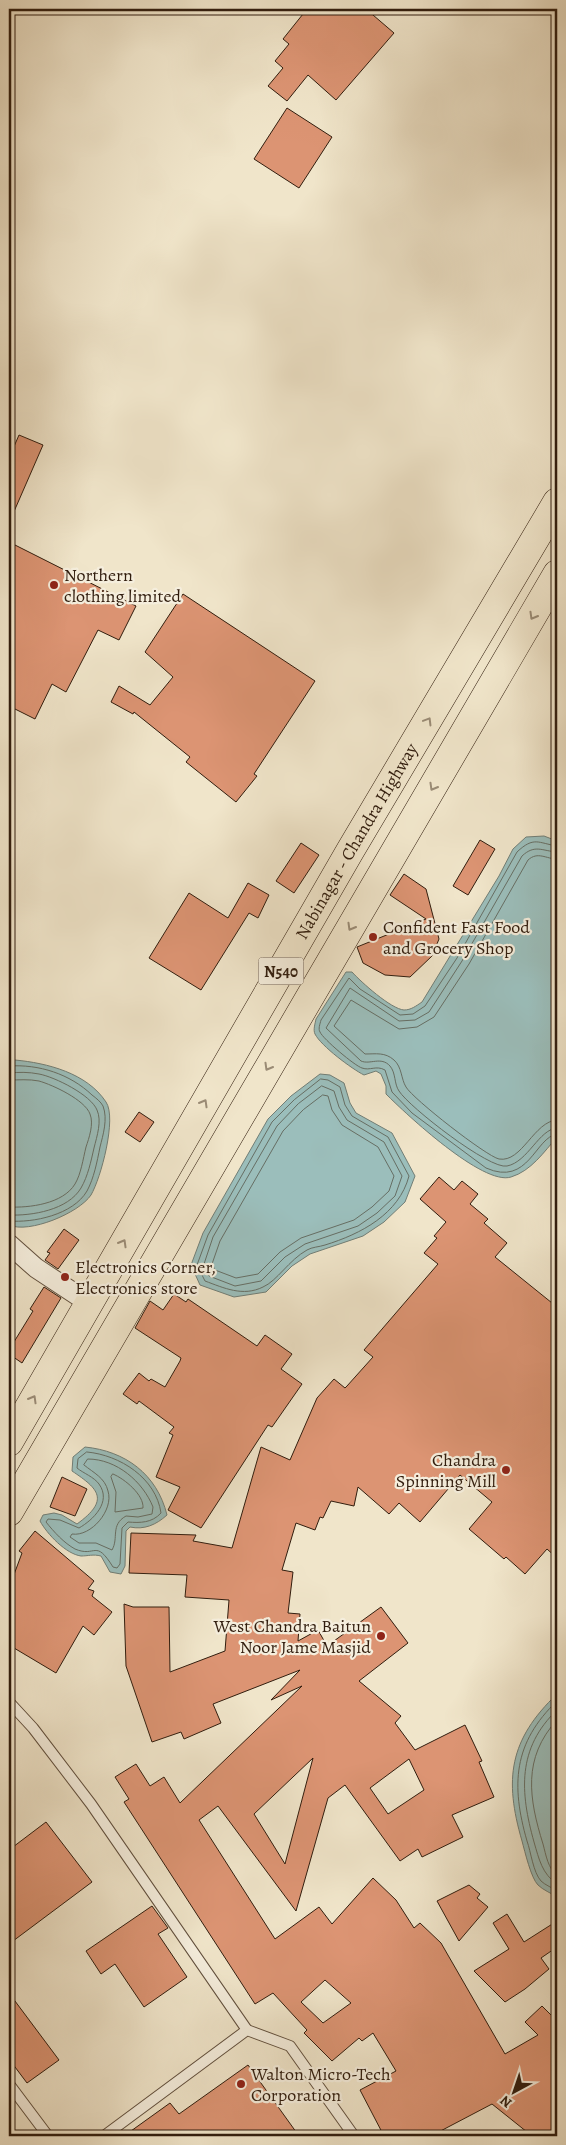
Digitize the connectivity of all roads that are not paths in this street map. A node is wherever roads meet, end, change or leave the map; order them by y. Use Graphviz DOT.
graph roads {
  1 [pos="557,502"];
  2 [pos="557,574"];
  3 [pos="9,1244"];
  4 [pos="89,1302"];
  5 [pos="9,1442"];
  6 [pos="9,1512"];
  7 [pos="9,1702"];
  8 [pos="248,2030"];
  9 [pos="9,2084"];
  10 [pos="48,2136"];
  11 [pos="104,2136"];
  12 [pos="354,2136"];
  4 -- 1 [label="highway, Nabinagar - Chandra Highway / N540, one-way"];
  2 -- 6 [label="highway, N540, one-way"];
  3 -- 4 [label="street"];
  5 -- 4 [label="highway, Nabinagar - Chandra Highway / N540, one-way"];
  7 -- 8 [label="lane"];
  8 -- 11 [label="lane"];
  8 -- 12 [label="lane"];
  9 -- 10 [label="lane"];
}
